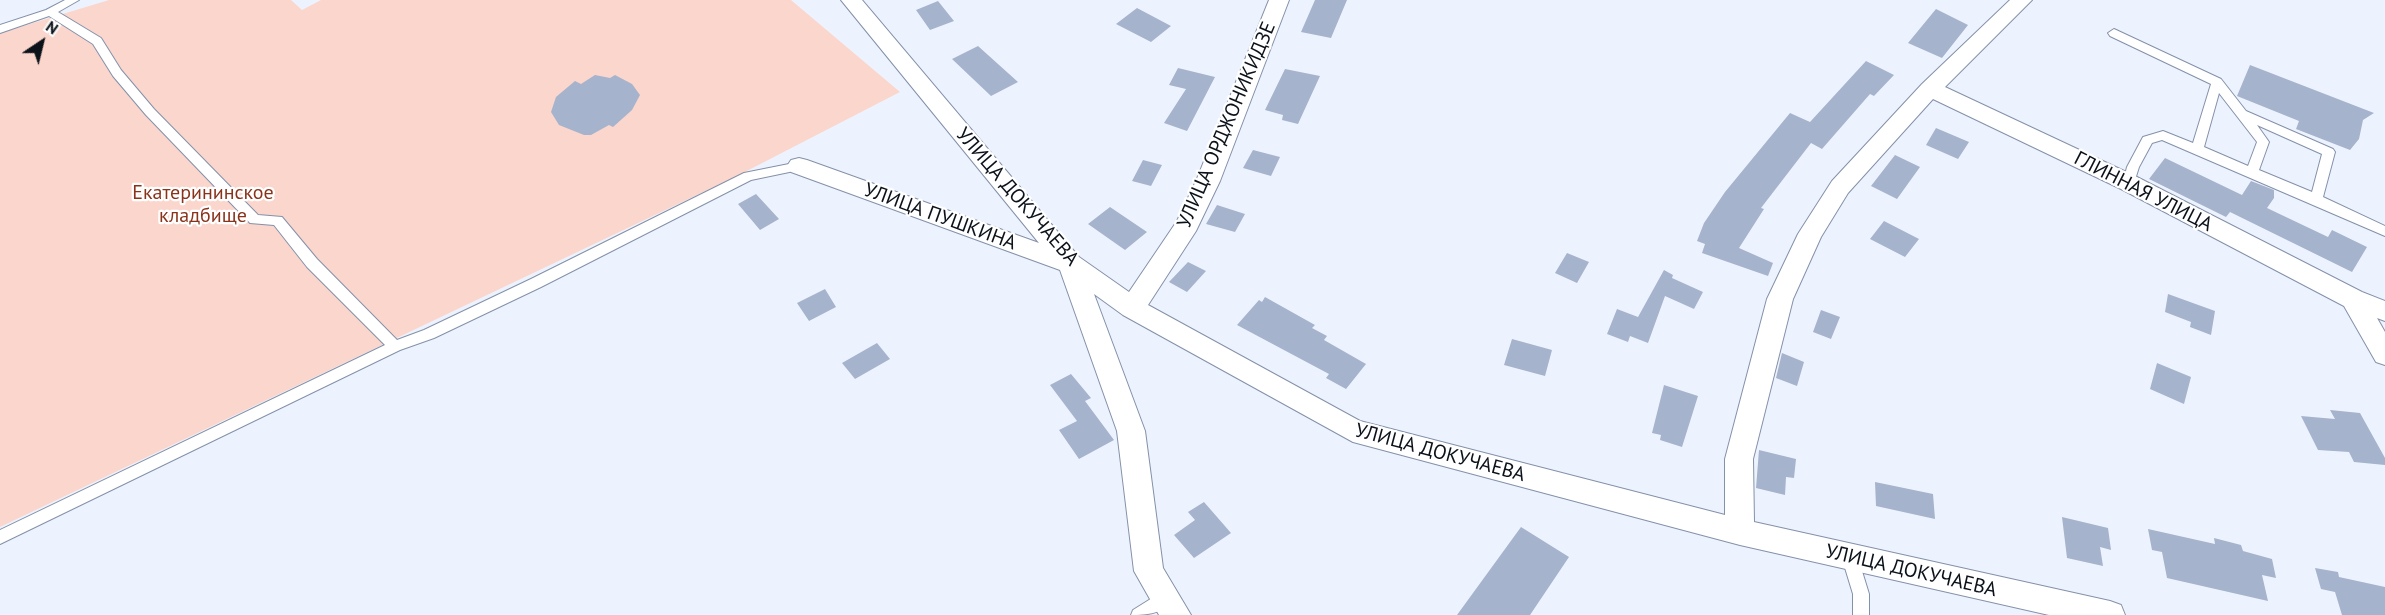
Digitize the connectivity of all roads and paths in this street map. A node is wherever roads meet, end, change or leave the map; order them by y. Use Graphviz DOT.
graph roads {
  1 [pos="74,0"];
  2 [pos="851,0"];
  3 [pos="1279,0"];
  4 [pos="2022,0"];
  5 [pos="50,12"];
  6 [pos="0,29"];
  7 [pos="2114,33"];
  8 [pos="2217,82"];
  9 [pos="1930,89"];
  10 [pos="2242,114"];
  11 [pos="2197,149"];
  12 [pos="799,166"];
  13 [pos="2252,171"];
  14 [pos="2129,183"];
  15 [pos="2316,199"];
  16 [pos="2385,231"];
  17 [pos="1070,264"];
  18 [pos="2353,299"];
  19 [pos="1132,308"];
  20 [pos="2385,311"];
  21 [pos="395,346"];
  22 [pos="2385,355"];
  23 [pos="1740,532"];
  24 [pos="0,537"];
  25 [pos="1850,558"];
  26 [pos="1171,606"];
  27 [pos="1139,615"];
  28 [pos="1861,615"];
  29 [pos="2110,615"];
  1 -- 5 [label="lane"];
  2 -- 17 [label="street, УЛИЦА ДОКУЧАЕВА"];
  3 -- 19 [label="street, УЛИЦА ОРДЖОНИКИДЗЕ"];
  4 -- 9 [label="street"];
  5 -- 6 [label="lane"];
  5 -- 21 [label="lane"];
  7 -- 8 [label="lane"];
  8 -- 10 [label="lane"];
  8 -- 11 [label="lane"];
  9 -- 14 [label="street, ГЛИННАЯ УЛИЦА"];
  9 -- 23 [label="street"];
  10 -- 13 [label="lane"];
  10 -- 15 [label="lane"];
  11 -- 13 [label="lane"];
  11 -- 14 [label="lane"];
  12 -- 17 [label="street, УЛИЦА ПУШКИНА"];
  12 -- 21 [label="lane"];
  13 -- 15 [label="lane"];
  14 -- 18 [label="street, ГЛИННАЯ УЛИЦА"];
  15 -- 16 [label="lane"];
  17 -- 19 [label="street, УЛИЦА ДОКУЧАЕВА"];
  17 -- 26 [label="street"];
  18 -- 20 [label="street, ГЛИННАЯ УЛИЦА"];
  18 -- 22 [label="street"];
  19 -- 23 [label="street, УЛИЦА ДОКУЧАЕВА"];
  21 -- 24 [label="lane"];
  23 -- 25 [label="street, УЛИЦА ДОКУЧАЕВА"];
  25 -- 28 [label="lane"];
  25 -- 29 [label="street, УЛИЦА ДОКУЧАЕВА"];
  26 -- 27 [label="lane"];
}
